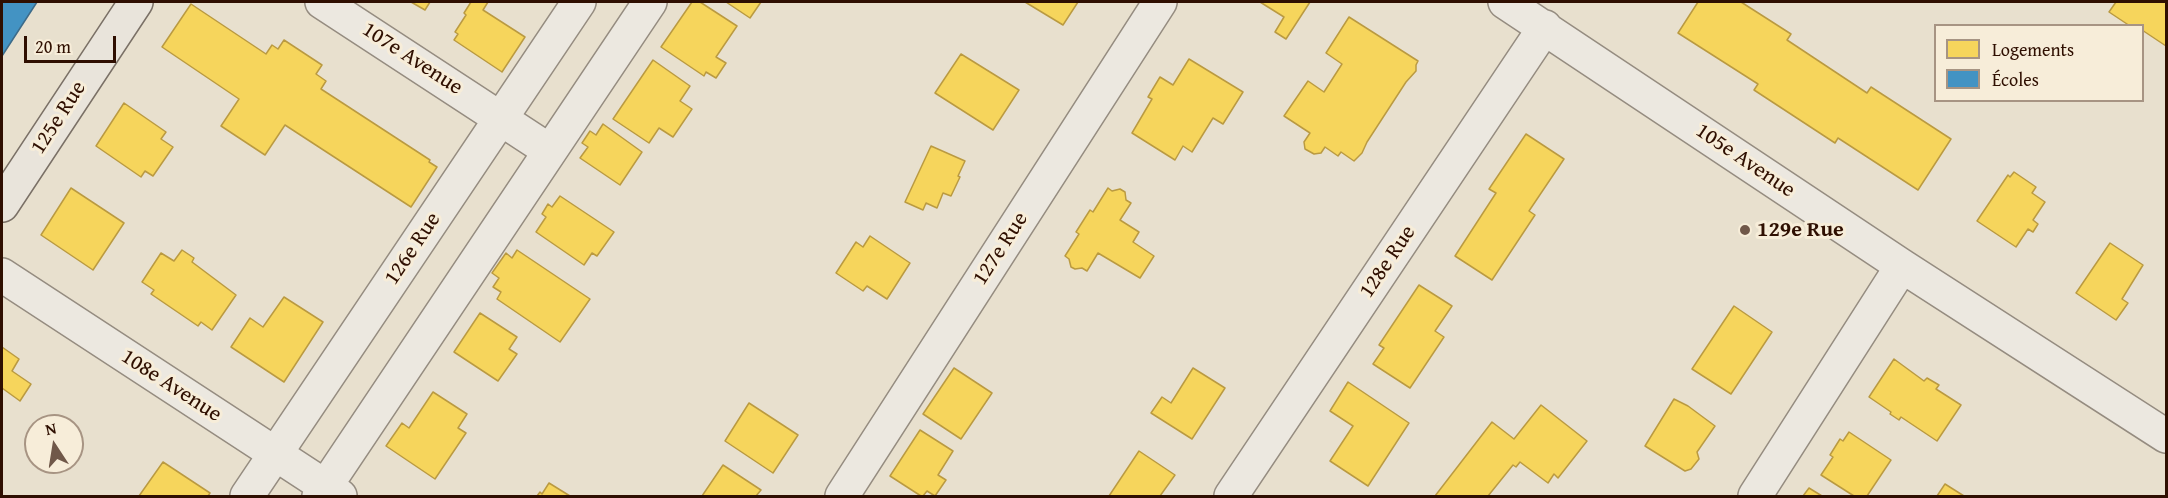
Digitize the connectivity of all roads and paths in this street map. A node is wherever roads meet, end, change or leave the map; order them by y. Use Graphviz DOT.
graph roads {
  1 [pos="136,2"];
  2 [pos="322,2"];
  3 [pos="579,2"];
  4 [pos="650,2"];
  5 [pos="1160,2"];
  6 [pos="1505,2"];
  7 [pos="1545,27"];
  8 [pos="501,117"];
  9 [pos="550,151"];
  10 [pos="2,205"];
  11 [pos="1902,266"];
  12 [pos="2,275"];
  13 [pos="2166,436"];
  14 [pos="276,454"];
  15 [pos="328,493"];
  16 [pos="247,496"];
  17 [pos="842,496"];
  18 [pos="1231,496"];
  19 [pos="1755,496"];
  1 -- 10 [label="main road, 125e Rue"];
  2 -- 8 [label="street, 107e Avenue"];
  3 -- 8 [label="street, 126e Rue"];
  4 -- 9 [label="street"];
  5 -- 17 [label="street, 127e Rue"];
  6 -- 7 [label="street, 105e Avenue"];
  7 -- 11 [label="street, 105e Avenue"];
  7 -- 18 [label="street, 128e Rue"];
  8 -- 9 [label="street, 107e Avenue"];
  8 -- 14 [label="street, 126e Rue"];
  9 -- 15 [label="street"];
  11 -- 13 [label="street, 105e Avenue"];
  11 -- 19 [label="street"];
  12 -- 14 [label="street, 108e Avenue"];
  14 -- 15 [label="street, 108e Avenue"];
  14 -- 16 [label="street, 126e Rue"];
}
